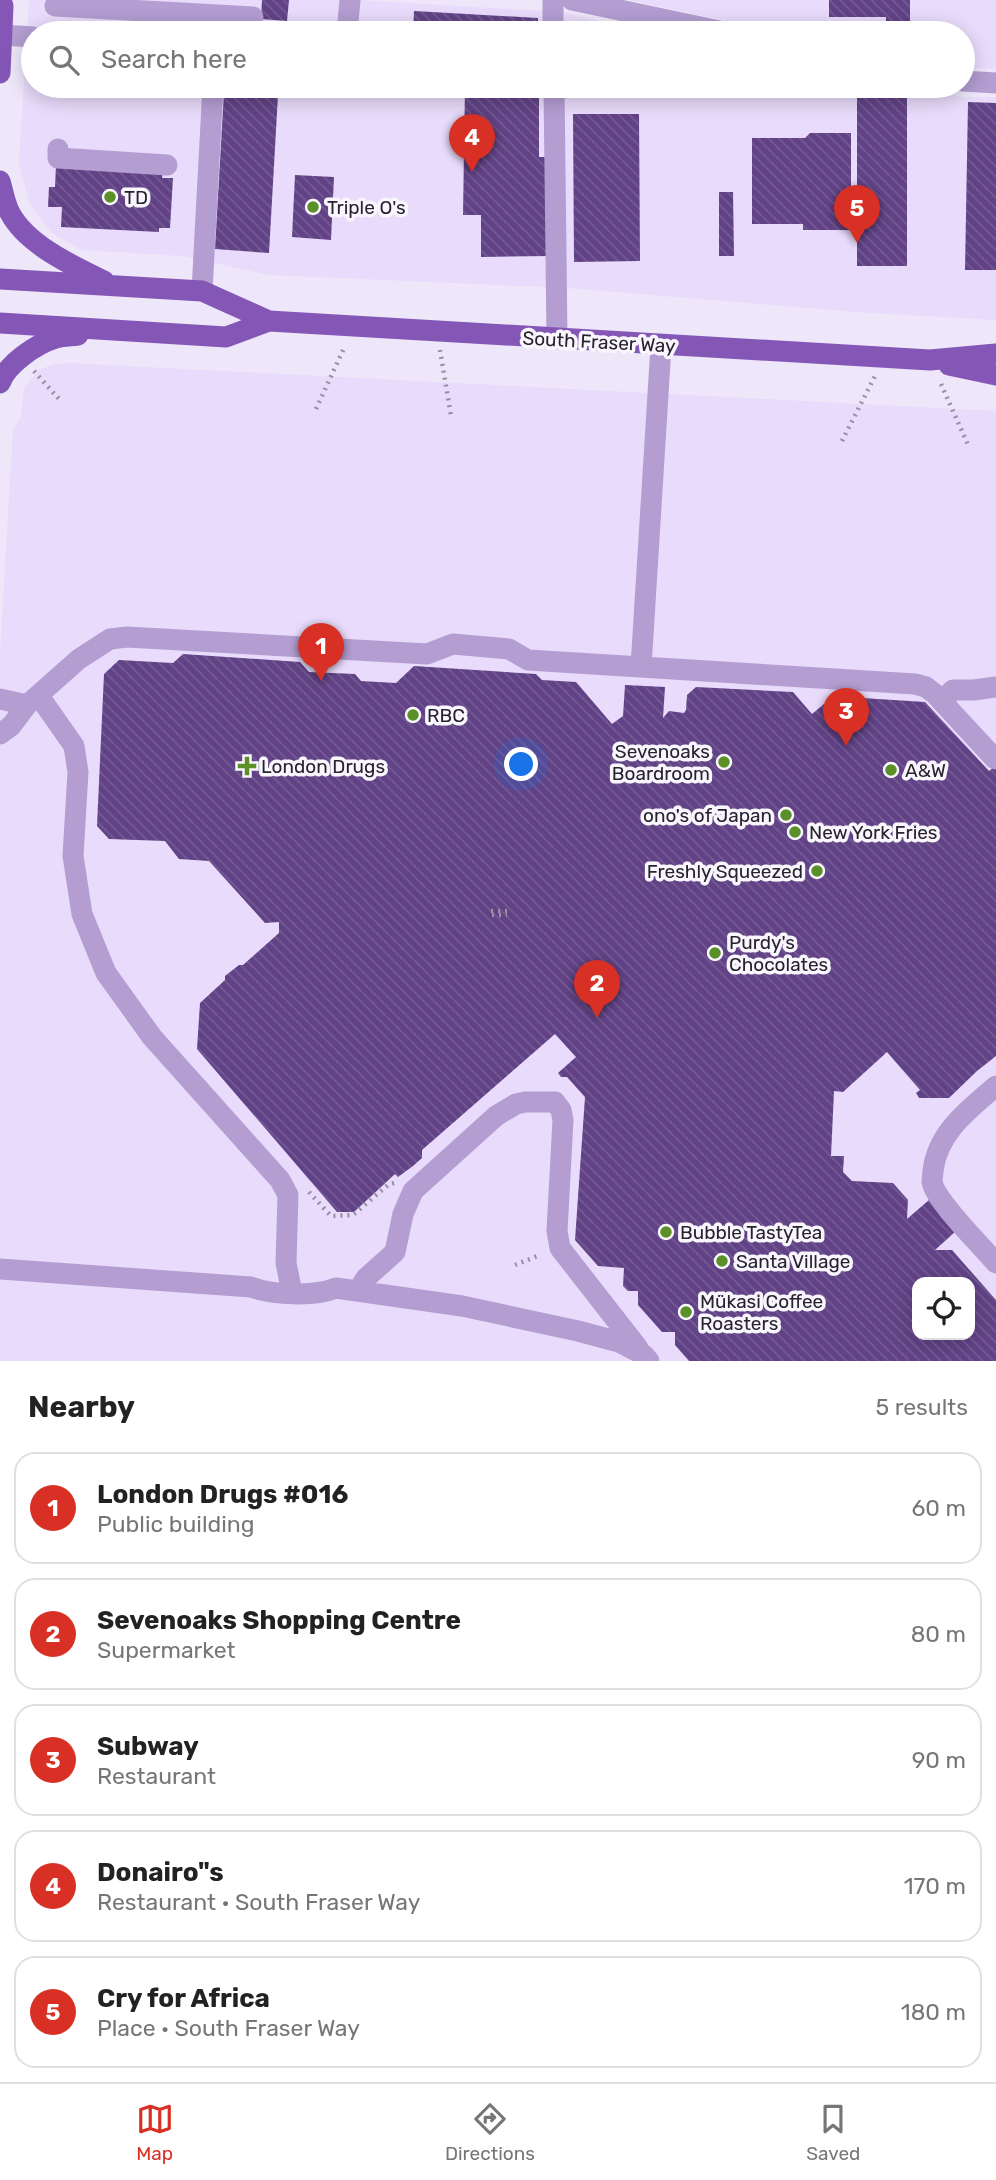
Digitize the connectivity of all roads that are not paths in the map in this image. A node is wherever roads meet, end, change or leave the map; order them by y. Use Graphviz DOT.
graph roads {
  1 [pos="1,0"];
  2 [pos="350,0"];
  3 [pos="553,0"];
  4 [pos="572,0"];
  5 [pos="55,6"];
  6 [pos="253,17"];
  7 [pos="180,21"];
  8 [pos="216,21"];
  9 [pos="348,21"];
  10 [pos="553,21"];
  11 [pos="672,21"];
  12 [pos="2,35"];
  13 [pos="21,36"];
  14 [pos="0,73"];
  15 [pos="975,82"];
  16 [pos="996,83"];
  17 [pos="212,98"];
  18 [pos="554,98"];
  19 [pos="58,149"];
  20 [pos="167,165"];
  21 [pos="0,181"];
  22 [pos="0,279"];
  23 [pos="115,286"];
  24 [pos="202,291"];
  25 [pos="269,321"];
  26 [pos="0,323"];
  27 [pos="115,330"];
  28 [pos="556,340"];
  29 [pos="662,346"];
  30 [pos="996,354"];
  31 [pos="930,360"];
  32 [pos="996,375"];
  33 [pos="0,383"];
  34 [pos="640,667"];
  35 [pos="996,687"];
  36 [pos="0,699"];
  37 [pos="33,701"];
  38 [pos="942,701"];
  39 [pos="0,734"];
  40 [pos="995,759"];
  41 [pos="996,1086"];
  42 [pos="996,1263"];
  43 [pos="0,1269"];
  44 [pos="358,1291"];
  45 [pos="292,1293"];
  46 [pos="647,1358"];
  1 -- 12 [label="main road"];
  2 -- 9 [label="lane"];
  3 -- 10 [label="lane"];
  4 -- 11 [label="lane"];
  5 -- 7 [label="lane"];
  6 -- 8 [label="lane"];
  12 -- 13 [label="lane"];
  12 -- 14 [label="main road"];
  15 -- 16 [label="lane"];
  17 -- 24 [label="lane"];
  18 -- 28 [label="lane"];
  19 -- 20 [label="lane"];
  21 -- 23 [label="main road"];
  22 -- 23 [label="main road, South Fraser Way"];
  23 -- 24 [label="main road, South Fraser Way"];
  24 -- 25 [label="main road, South Fraser Way"];
  25 -- 27 [label="main road, South Fraser Way"];
  25 -- 28 [label="main road, South Fraser Way"];
  26 -- 27 [label="main road, South Fraser Way"];
  27 -- 33 [label="main road"];
  28 -- 29 [label="main road, South Fraser Way"];
  29 -- 31 [label="main road, South Fraser Way"];
  29 -- 34 [label="lane"];
  30 -- 31 [label="main road, South Fraser Way"];
  31 -- 32 [label="main road, South Fraser Way"];
  34 -- 37 [label="lane"];
  34 -- 38 [label="lane"];
  35 -- 38 [label="lane"];
  36 -- 37 [label="lane"];
  37 -- 39 [label="lane"];
  37 -- 45 [label="lane"];
  38 -- 40 [label="lane"];
  41 -- 42 [label="lane"];
  43 -- 45 [label="lane"];
  44 -- 45 [label="lane"];
  44 -- 46 [label="lane"];
  44 -- 46 [label="lane"];
}
